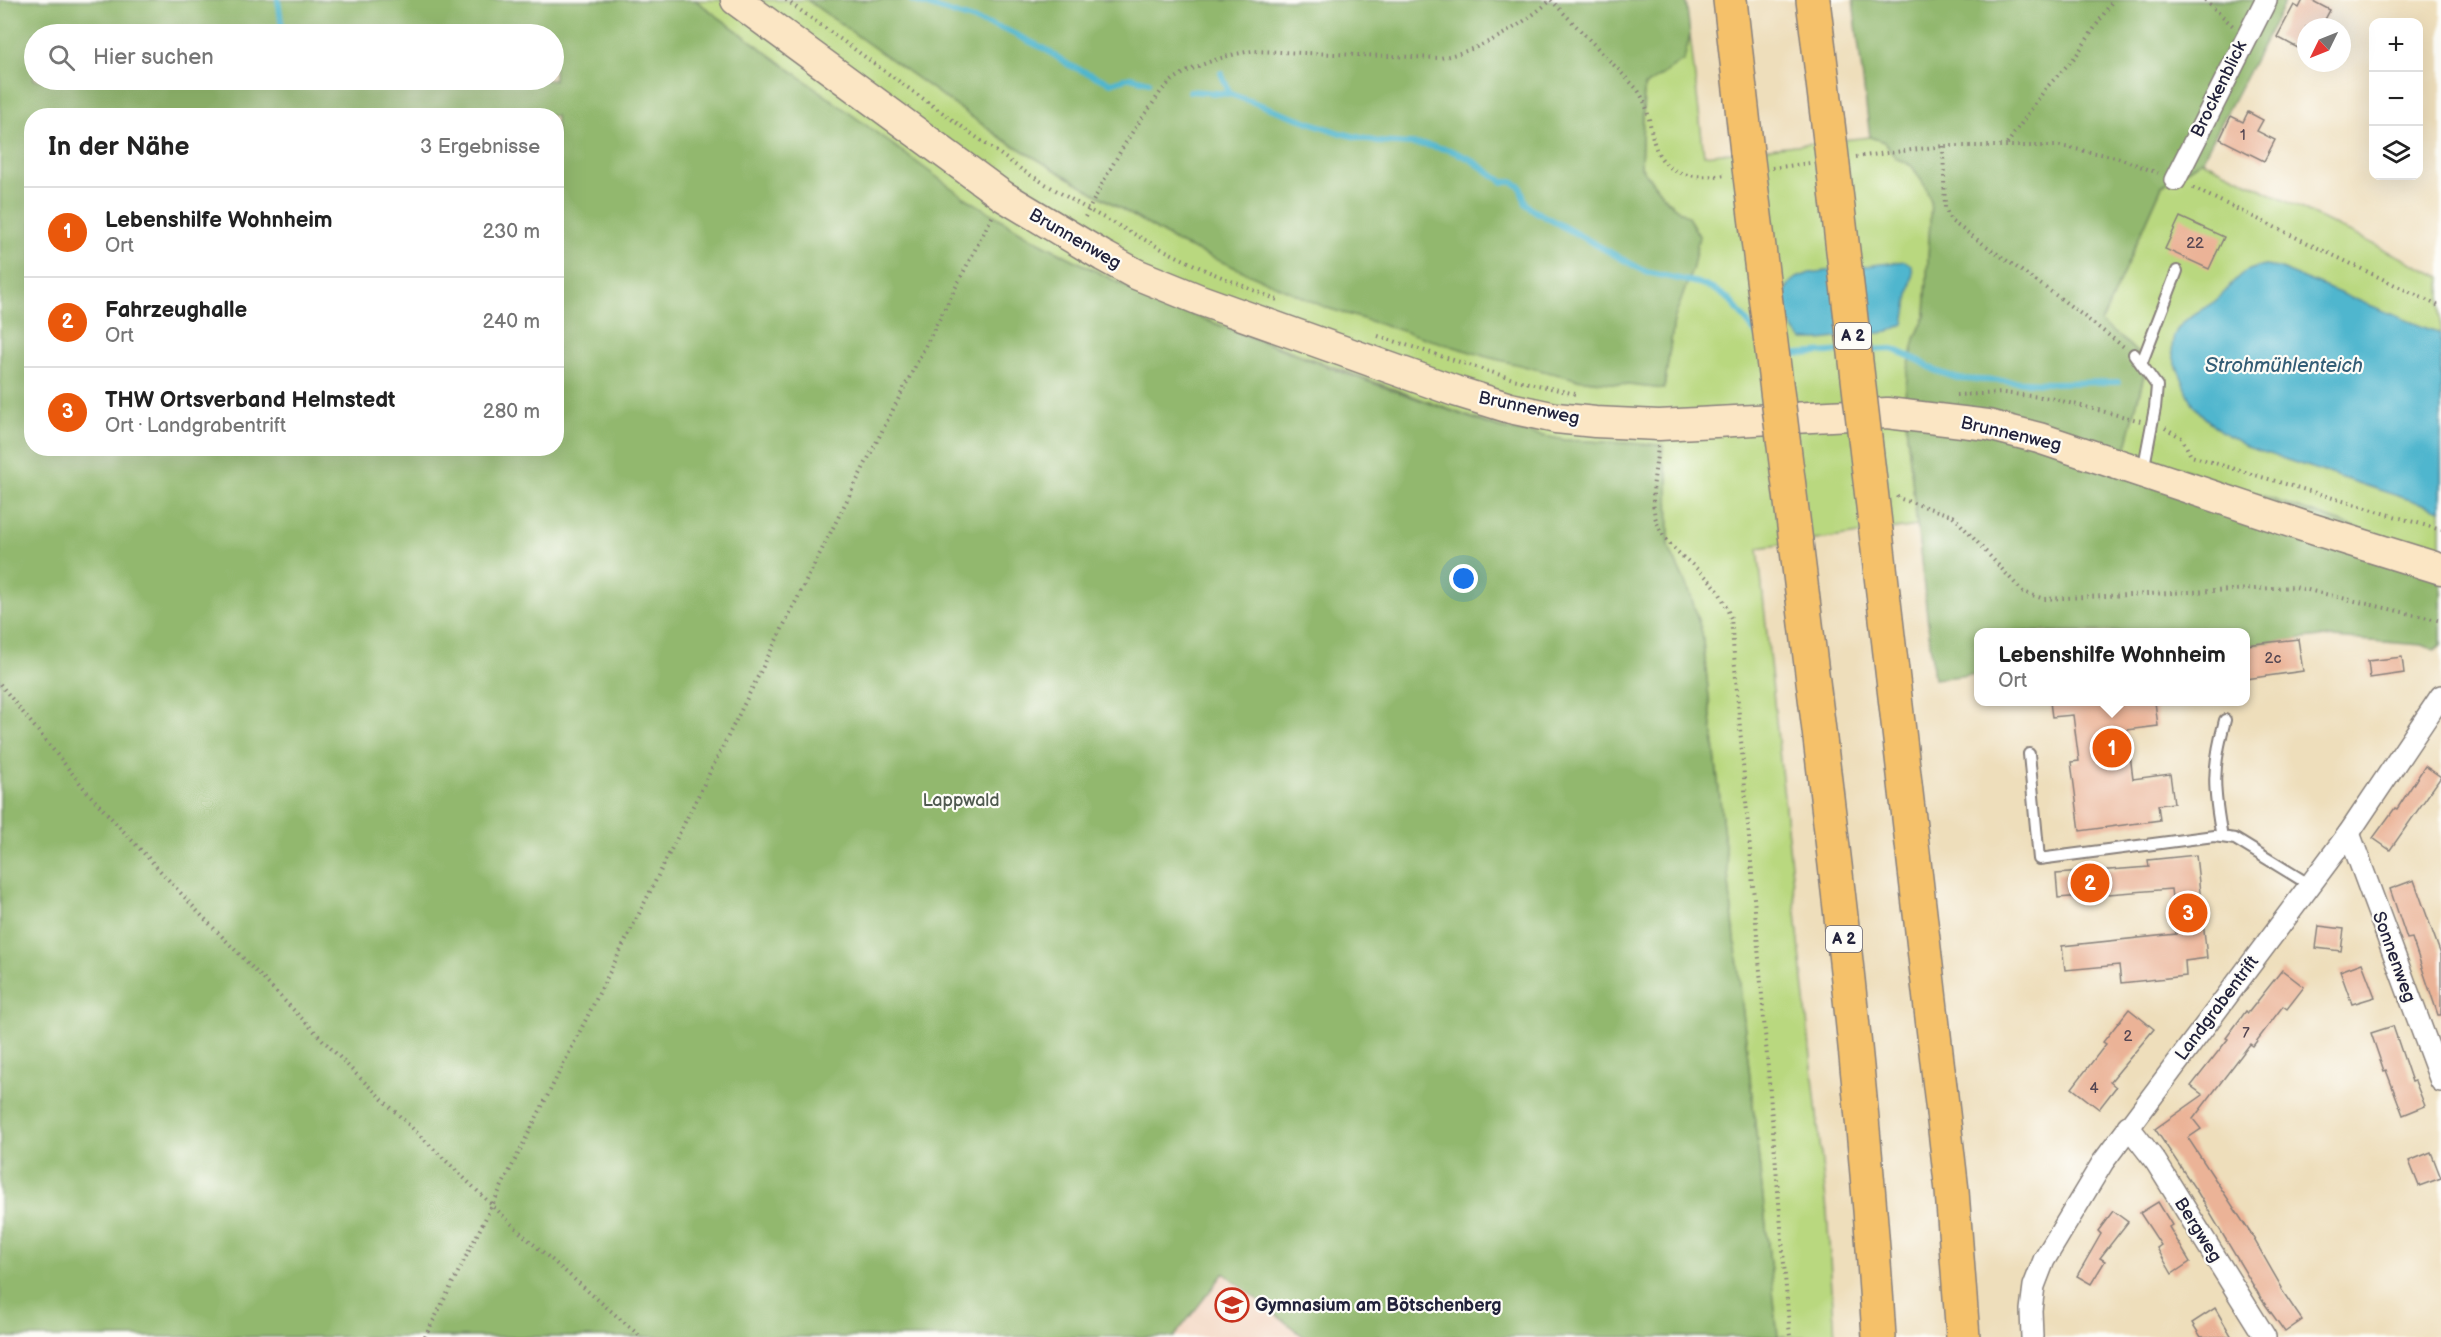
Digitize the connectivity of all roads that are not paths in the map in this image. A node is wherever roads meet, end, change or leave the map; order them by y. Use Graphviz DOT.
graph roads {
  1 [pos="736,0"];
  2 [pos="1730,0"];
  3 [pos="1813,0"];
  4 [pos="2266,0"];
  5 [pos="2175,180"];
  6 [pos="2177,271"];
  7 [pos="2142,472"];
  8 [pos="2441,569"];
  9 [pos="2441,696"];
  10 [pos="2225,720"];
  11 [pos="2029,754"];
  12 [pos="2349,833"];
  13 [pos="2222,837"];
  14 [pos="2310,885"];
  15 [pos="2441,1081"];
  16 [pos="2128,1126"];
  17 [pos="1879,1337"];
  18 [pos="1963,1337"];
  19 [pos="2032,1337"];
  20 [pos="2265,1337"];
  1 -- 7 [label="main road, Brunnenweg"];
  2 -- 17 [label="highway, A 2, bridge"];
  3 -- 18 [label="highway, A 2, bridge"];
  4 -- 5 [label="street, Brockenblick"];
  6 -- 7 [label="lane"];
  7 -- 8 [label="main road, Brunnenweg"];
  9 -- 12 [label="street, Landgrabentrift"];
  10 -- 13 [label="lane"];
  11 -- 13 [label="lane"];
  12 -- 14 [label="street, Landgrabentrift"];
  12 -- 15 [label="street, Sonnenweg"];
  13 -- 14 [label="lane"];
  14 -- 16 [label="street, Landgrabentrift"];
  16 -- 19 [label="street, Landgrabentrift"];
  16 -- 20 [label="street, Bergweg"];
}
